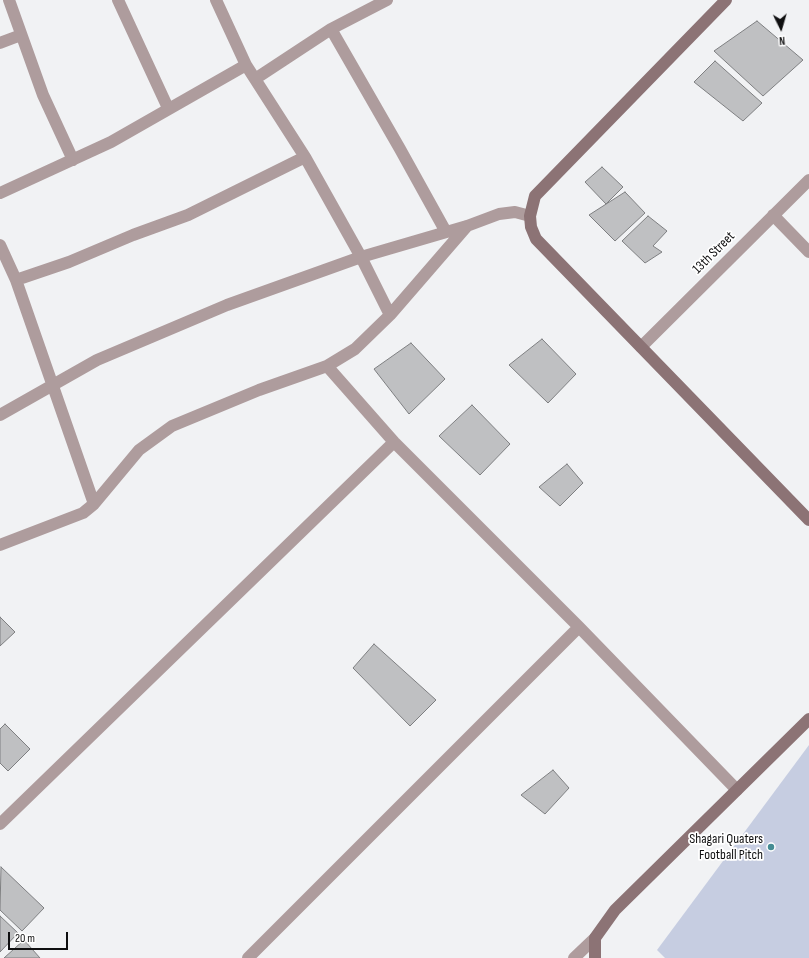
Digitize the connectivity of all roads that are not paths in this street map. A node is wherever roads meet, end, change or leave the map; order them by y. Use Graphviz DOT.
graph roads {
  1 [pos="9,0"];
  2 [pos="118,0"];
  3 [pos="216,0"];
  4 [pos="387,0"];
  5 [pos="726,0"];
  6 [pos="331,29"];
  7 [pos="21,35"];
  8 [pos="0,43"];
  9 [pos="246,65"];
  10 [pos="255,79"];
  11 [pos="168,108"];
  12 [pos="305,157"];
  13 [pos="73,160"];
  14 [pos="809,180"];
  15 [pos="0,193"];
  16 [pos="530,216"];
  17 [pos="773,216"];
  18 [pos="466,226"];
  19 [pos="446,232"];
  20 [pos="0,245"];
  21 [pos="809,252"];
  22 [pos="361,258"];
  23 [pos="16,280"];
  24 [pos="390,315"];
  25 [pos="641,347"];
  26 [pos="327,366"];
  27 [pos="53,385"];
  28 [pos="0,415"];
  29 [pos="394,442"];
  30 [pos="94,504"];
  31 [pos="809,520"];
  32 [pos="0,545"];
  33 [pos="579,627"];
  34 [pos="809,719"];
  35 [pos="737,790"];
  36 [pos="0,824"];
  37 [pos="595,938"];
  38 [pos="248,958"];
  39 [pos="574,958"];
  40 [pos="595,958"];
  1 -- 7 [label="street"];
  2 -- 11 [label="street"];
  3 -- 9 [label="street"];
  4 -- 6 [label="street"];
  5 -- 16 [label="street"];
  6 -- 10 [label="street"];
  6 -- 19 [label="street"];
  7 -- 8 [label="street"];
  7 -- 13 [label="street"];
  9 -- 10 [label="street"];
  9 -- 11 [label="street"];
  10 -- 12 [label="street"];
  11 -- 13 [label="street"];
  12 -- 22 [label="street"];
  12 -- 23 [label="street"];
  13 -- 15 [label="street"];
  14 -- 17 [label="street, 13th Street"];
  16 -- 18 [label="street"];
  16 -- 25 [label="street"];
  17 -- 21 [label="street"];
  17 -- 25 [label="street, 13th Street"];
  18 -- 19 [label="street"];
  18 -- 24 [label="street"];
  19 -- 22 [label="street"];
  20 -- 23 [label="street"];
  22 -- 24 [label="street"];
  22 -- 27 [label="street"];
  23 -- 27 [label="street"];
  24 -- 26 [label="street"];
  25 -- 31 [label="street"];
  26 -- 29 [label="street"];
  26 -- 30 [label="street"];
  27 -- 28 [label="street"];
  27 -- 30 [label="street"];
  29 -- 33 [label="street"];
  29 -- 36 [label="street"];
  30 -- 32 [label="street"];
  33 -- 35 [label="street"];
  33 -- 38 [label="street"];
  34 -- 35 [label="street"];
  35 -- 37 [label="street"];
  37 -- 39 [label="street"];
  37 -- 40 [label="street"];
}
